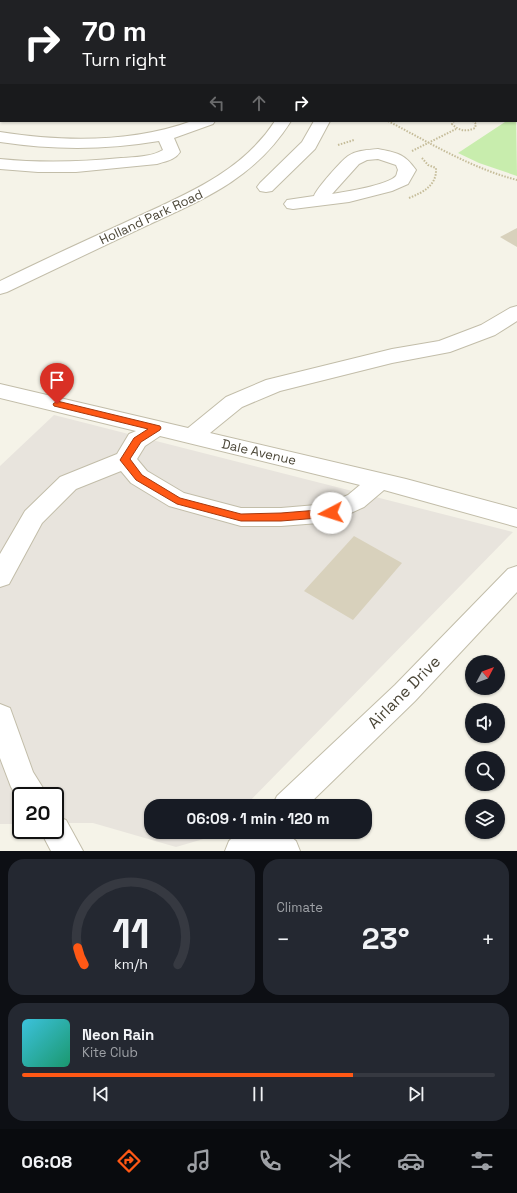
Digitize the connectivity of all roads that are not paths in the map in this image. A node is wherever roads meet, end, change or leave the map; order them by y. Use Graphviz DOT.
graph roads {
  1 [pos="204,122"];
  2 [pos="282,122"];
  3 [pos="321,122"];
  4 [pos="164,135"];
  5 [pos="0,137"];
  6 [pos="0,164"];
  7 [pos="266,187"];
  8 [pos="321,200"];
  9 [pos="293,204"];
  10 [pos="0,288"];
  11 [pos="517,312"];
  12 [pos="0,391"];
  13 [pos="157,428"];
  14 [pos="192,436"];
  15 [pos="124,460"];
  16 [pos="380,481"];
  17 [pos="517,518"];
  18 [pos="517,576"];
  19 [pos="0,577"];
  20 [pos="0,716"];
  21 [pos="26,787"];
  22 [pos="294,799"];
  23 [pos="61,839"];
  24 [pos="253,839"];
  25 [pos="271,839"];
  26 [pos="68,851"];
  27 [pos="240,851"];
  28 [pos="285,851"];
  1 -- 4 [label="street"];
  2 -- 10 [label="street, Holland Park Road"];
  3 -- 7 [label="street"];
  4 -- 5 [label="street"];
  4 -- 6 [label="street"];
  8 -- 9 [label="street"];
  11 -- 14 [label="street"];
  12 -- 13 [label="street, Dale Avenue"];
  13 -- 14 [label="street, Dale Avenue"];
  13 -- 15 [label="street"];
  14 -- 16 [label="street, Dale Avenue"];
  15 -- 16 [label="street"];
  15 -- 19 [label="street"];
  16 -- 17 [label="street, Dale Avenue"];
  18 -- 22 [label="street, Airlane Drive"];
  20 -- 21 [label="street"];
  23 -- 26 [label="street"];
  24 -- 27 [label="street"];
  25 -- 28 [label="street"];
}
